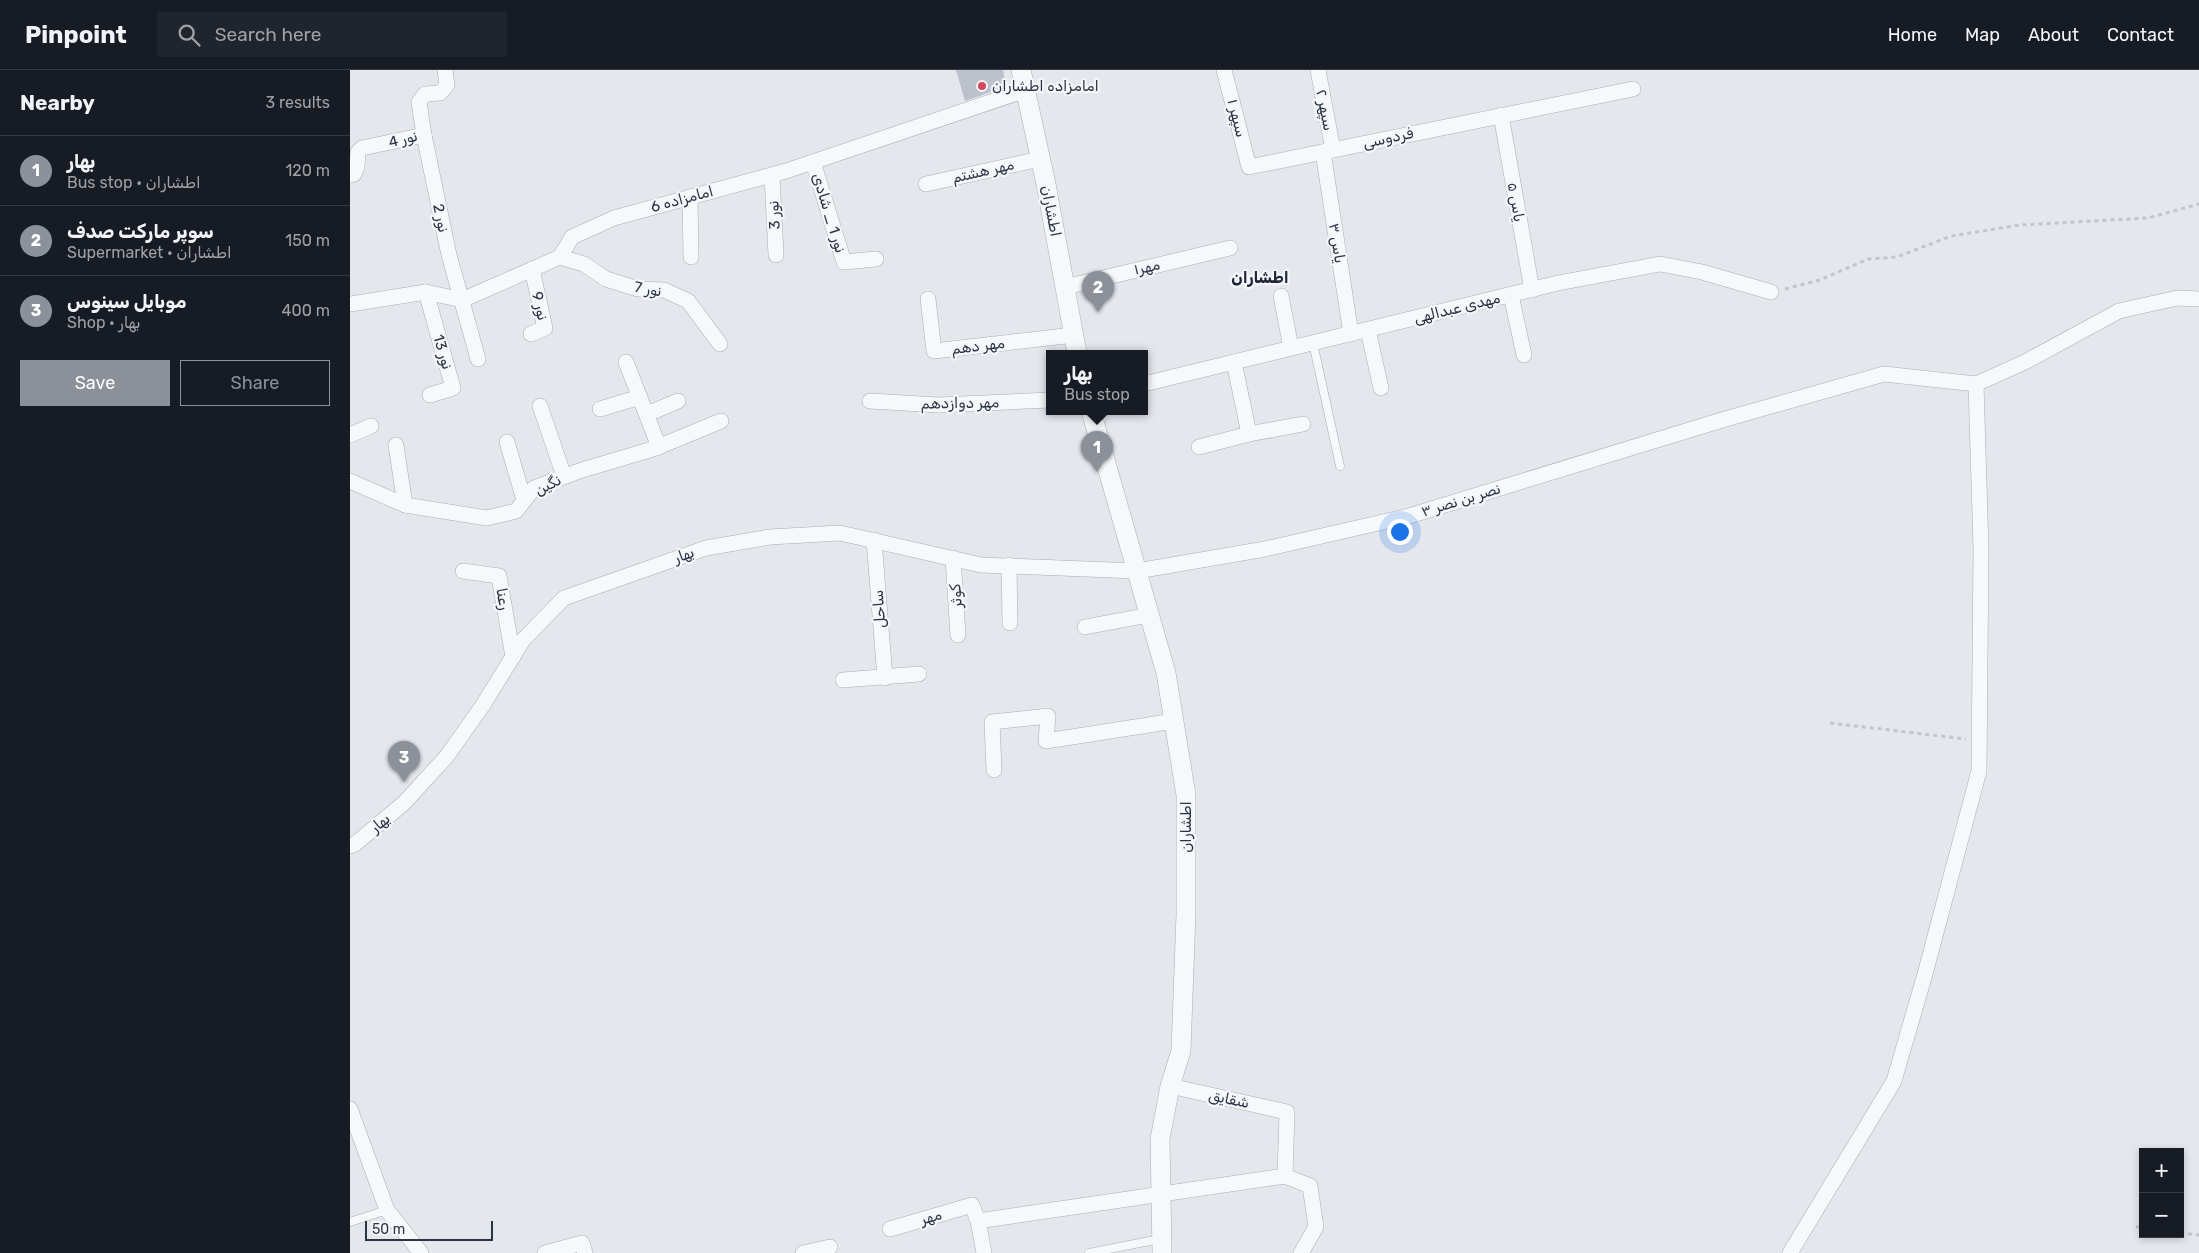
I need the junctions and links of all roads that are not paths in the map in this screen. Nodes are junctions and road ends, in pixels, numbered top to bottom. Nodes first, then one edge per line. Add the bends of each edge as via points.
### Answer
1 (445, 70) edge
2 (1022, 70) edge
3 (1224, 70) edge
4 (1318, 70) edge
5 (1026, 90) junction
6 (1633, 90) dead end
7 (1501, 115) junction
8 (424, 135) junction
9 (1328, 151) junction
10 (1040, 158) junction
11 (813, 162) junction
12 (1248, 167) joint
13 (350, 175) edge
14 (772, 175) junction
15 (926, 184) dead end
16 (690, 196) junction
17 (1230, 248) dead end
18 (776, 256) dead end
19 (560, 257) junction
20 (691, 257) dead end
21 (876, 259) dead end
22 (532, 269) junction
23 (1065, 287) junction
24 (1532, 290) junction
25 (426, 292) junction
26 (1770, 292) road end
27 (1511, 295) junction
28 (1281, 296) dead end
29 (928, 299) dead end
30 (2199, 299) edge
31 (462, 300) junction
32 (350, 304) edge
33 (1368, 330) junction
34 (531, 334) dead end
35 (1351, 334) junction
36 (1074, 335) junction
37 (1313, 343) junction
38 (720, 344) dead end
39 (1291, 348) junction
40 (1076, 350) edge
41 (1524, 355) dead end
42 (478, 359) dead end
43 (626, 362) dead end
44 (1234, 362) junction
45 (1148, 383) edge
46 (1976, 384) junction
47 (1381, 388) dead end
48 (430, 395) dead end
49 (640, 397) junction
50 (1046, 400) edge
51 (678, 401) dead end
52 (870, 401) dead end
53 (540, 406) dead end
54 (600, 409) dead end
55 (647, 414) junction
56 (1092, 415) edge
57 (721, 421) dead end
58 (1303, 424) dead end
59 (371, 426) dead end
60 (1249, 434) junction
61 (350, 435) edge
62 (506, 442) dead end
63 (396, 444) dead end
64 (659, 446) junction
65 (1200, 447) dead end
66 (1340, 466) dead end
67 (564, 476) junction
68 (350, 481) edge
69 (524, 500) junction
70 (404, 505) junction
71 (874, 540) junction
72 (953, 558) junction
73 (1009, 565) junction
74 (463, 571) dead end
75 (1136, 571) junction
76 (1149, 615) junction
77 (1010, 623) dead end
78 (1085, 627) dead end
79 (958, 635) dead end
80 (512, 657) junction
81 (919, 674) dead end
82 (885, 678) junction
83 (843, 680) dead end
84 (1174, 721) junction
85 (994, 770) dead end
86 (350, 846) edge
87 (1170, 1086) junction
88 (350, 1109) edge
89 (1286, 1176) junction
90 (1160, 1195) junction
91 (387, 1210) junction
92 (978, 1221) junction
93 (350, 1222) edge
94 (890, 1229) dead end
95 (1161, 1246) edge
96 (830, 1247) dead end
97 (422, 1253) edge
98 (545, 1253) edge
99 (585, 1253) edge
100 (804, 1253) edge
101 (984, 1253) edge
102 (1090, 1253) edge
103 (1297, 1253) edge
104 (1301, 1253) edge
105 (1790, 1253) edge

1 - 8 street, نور 4 via 448,85 440,93 425,94 419,102
2 - 5 street, اطشاران
3 - 12 street, سپهر ۱
4 - 9 street, سپهر ۲
5 - 10 street, اطشاران
5 - 11 street, امامزاده 6
6 - 7 street, فردوسی
7 - 9 street, فردوسی
7 - 24 street, یاس ۵
8 - 13 street, نور 4 via 362,148 358,152 354,174
8 - 31 street, نور 2 via 449,256
9 - 12 street, فردوسی
9 - 35 street, یاس ۳
10 - 15 street, مهر هشتم
10 - 23 street, اطشاران
11 - 14 street, امامزاده 6
11 - 21 street, نور 1 _ شادی via 844,262
14 - 16 street, امامزاده 6
14 - 18 street, نور 3
16 - 19 street, امامزاده 6 via 614,218 572,237
16 - 20 street
17 - 23 street, مهر۱
19 - 22 street
19 - 38 street, نور 7 via 584,264 606,278 638,289 664,290 688,301
22 - 31 street
22 - 34 street, نور 9 via 545,328
23 - 36 street, اطشاران
24 - 26 street, مهدی عبدالهی via 1660,264 1702,272
24 - 27 street, مهدی عبدالهی
25 - 31 street
25 - 32 street
25 - 48 street, نور 13 via 453,388
27 - 33 street, مهدی عبدالهی
27 - 41 street
28 - 39 street
29 - 36 street, مهر دهم via 934,351
30 - 46 street via 2177,298 2118,311 2025,362
31 - 42 street, نور 2
33 - 35 street, مهدی عبدالهی
33 - 47 street
35 - 37 street, مهدی عبدالهی
36 - 40 street, اطشاران
37 - 39 street, مهدی عبدالهی
37 - 66 lane
39 - 44 street, مهدی عبدالهی
43 - 49 street
44 - 45 street, مهدی عبدالهی
44 - 60 street
46 - 75 street, نصر بن نصر ۳ via 1884,374 1409,516 1264,549
46 - 105 street via 1981,549 1979,771 1926,974 1894,1081
49 - 54 street
49 - 55 street
50 - 52 street, مهر دوازدهم via 939,405
51 - 55 street
53 - 67 street
55 - 64 street
56 - 75 street, اطشاران
57 - 64 street, نگین
58 - 60 street
59 - 61 street
60 - 65 street
62 - 69 street
63 - 70 street
64 - 67 street, نگین
67 - 69 street, نگین via 534,488
68 - 70 street, نگین
69 - 70 street, نگین via 516,511 488,518
71 - 72 street, بهار
71 - 80 street, بهار via 840,533 770,537 706,548 564,598 523,640
71 - 82 street, ساحل
72 - 73 street, بهار via 981,565
72 - 79 street, کوثر
73 - 75 street, بهار
73 - 77 street
74 - 80 street, رعنا via 499,576
75 - 76 street, اطشاران
76 - 78 street
76 - 84 street, اطشاران via 1166,673
80 - 86 street, بهار via 448,756 404,803
81 - 82 street
82 - 83 street
84 - 85 street via 1046,741 1048,716 992,722
84 - 87 street, اطشاران via 1186,795 1186,914 1181,1051
87 - 89 street, شقایق via 1287,1112
87 - 90 street, اطشاران via 1160,1139
88 - 91 street
89 - 90 street
89 - 104 street via 1310,1186 1316,1226
90 - 92 street
90 - 95 street, اطشاران
91 - 93 lane
91 - 97 street
92 - 94 street, مهر via 972,1205
92 - 101 street
95 - 102 lane
96 - 100 street
98 - 99 street via 582,1243
103 - 104 street

